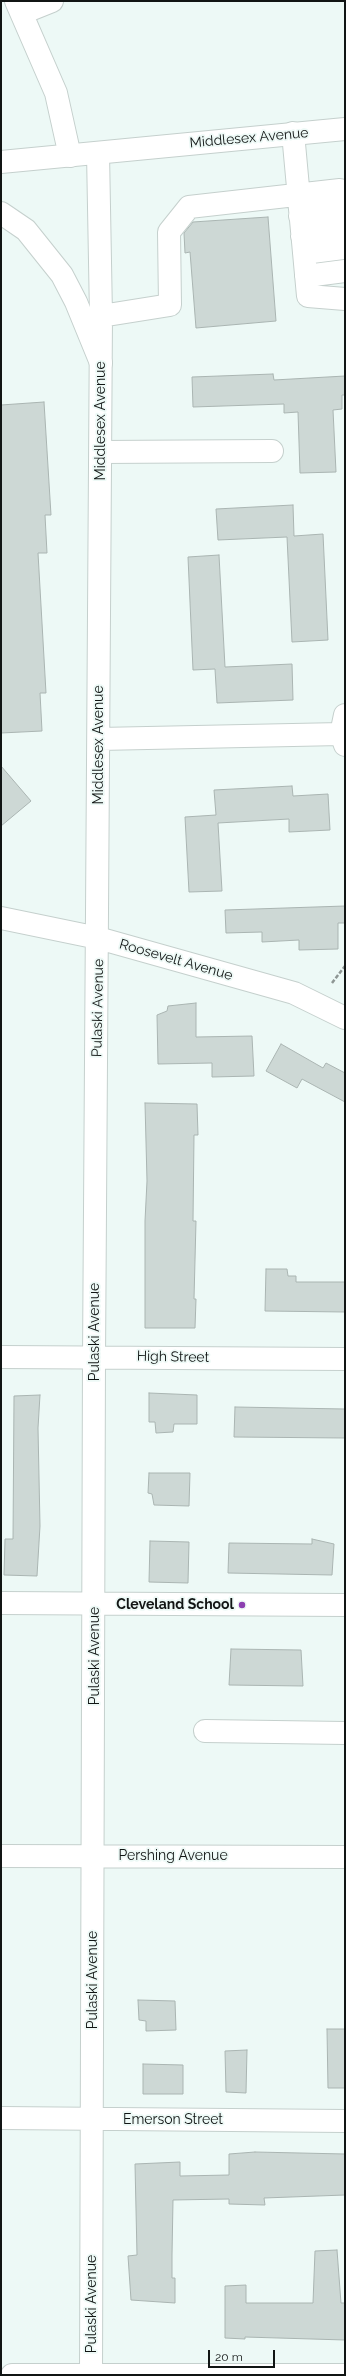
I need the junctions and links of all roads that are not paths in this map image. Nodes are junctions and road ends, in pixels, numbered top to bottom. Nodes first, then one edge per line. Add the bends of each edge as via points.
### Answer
1 (52, 1) edge
2 (19, 7) edge
3 (345, 129) edge
4 (293, 133) junction
5 (98, 153) junction
6 (70, 156) junction
7 (1, 162) edge
8 (298, 194) junction
9 (1, 213) edge
10 (341, 220) junction
11 (302, 235) junction
12 (345, 271) edge
13 (306, 282) junction
14 (345, 283) edge
15 (345, 299) edge
16 (102, 316) junction
17 (101, 363) junction
18 (272, 451) dead end
19 (101, 452) junction
20 (344, 731) edge
21 (99, 739) junction
22 (1, 918) edge
23 (98, 938) junction
24 (345, 1018) edge
25 (1, 1357) edge
26 (94, 1357) junction
27 (345, 1359) edge
28 (95, 1603) junction
29 (1, 1604) edge
30 (345, 1605) edge
31 (205, 1731) dead end
32 (345, 1733) edge
33 (1, 1856) edge
34 (94, 1856) junction
35 (345, 1857) edge
36 (1, 2118) edge
37 (93, 2119) junction
38 (345, 2121) edge
39 (12, 2375) edge
40 (91, 2375) edge
41 (345, 2375) edge

1 - 2 street
2 - 6 street via 56,92
3 - 4 street, Middlesex Avenue
4 - 5 street, Middlesex Avenue
4 - 8 street
5 - 6 street
5 - 16 street, Middlesex Avenue
6 - 7 street
8 - 10 street
8 - 11 street
8 - 16 street via 189,207 169,232 170,305
9 - 17 street via 26,230 62,275 82,315
10 - 11 street
10 - 11 street
11 - 13 street
12 - 13 street
13 - 14 street
13 - 15 street via 308,296
16 - 17 street, Middlesex Avenue
17 - 19 street, Middlesex Avenue
18 - 19 street
19 - 21 street, Middlesex Avenue
20 - 21 street
21 - 23 street, Middlesex Avenue
22 - 23 street, Roosevelt Avenue
23 - 24 street, Roosevelt Avenue via 294,993
23 - 26 street, Pulaski Avenue
25 - 26 street, High Street
26 - 27 street, High Street
26 - 28 street, Pulaski Avenue
28 - 29 street
28 - 30 street
28 - 34 street, Pulaski Avenue
31 - 32 street
33 - 34 street, Pershing Avenue
34 - 35 street, Pershing Avenue
34 - 37 street, Pulaski Avenue
36 - 37 street, Emerson Street
37 - 38 street, Emerson Street
37 - 40 street, Pulaski Avenue
39 - 40 street
40 - 41 street

